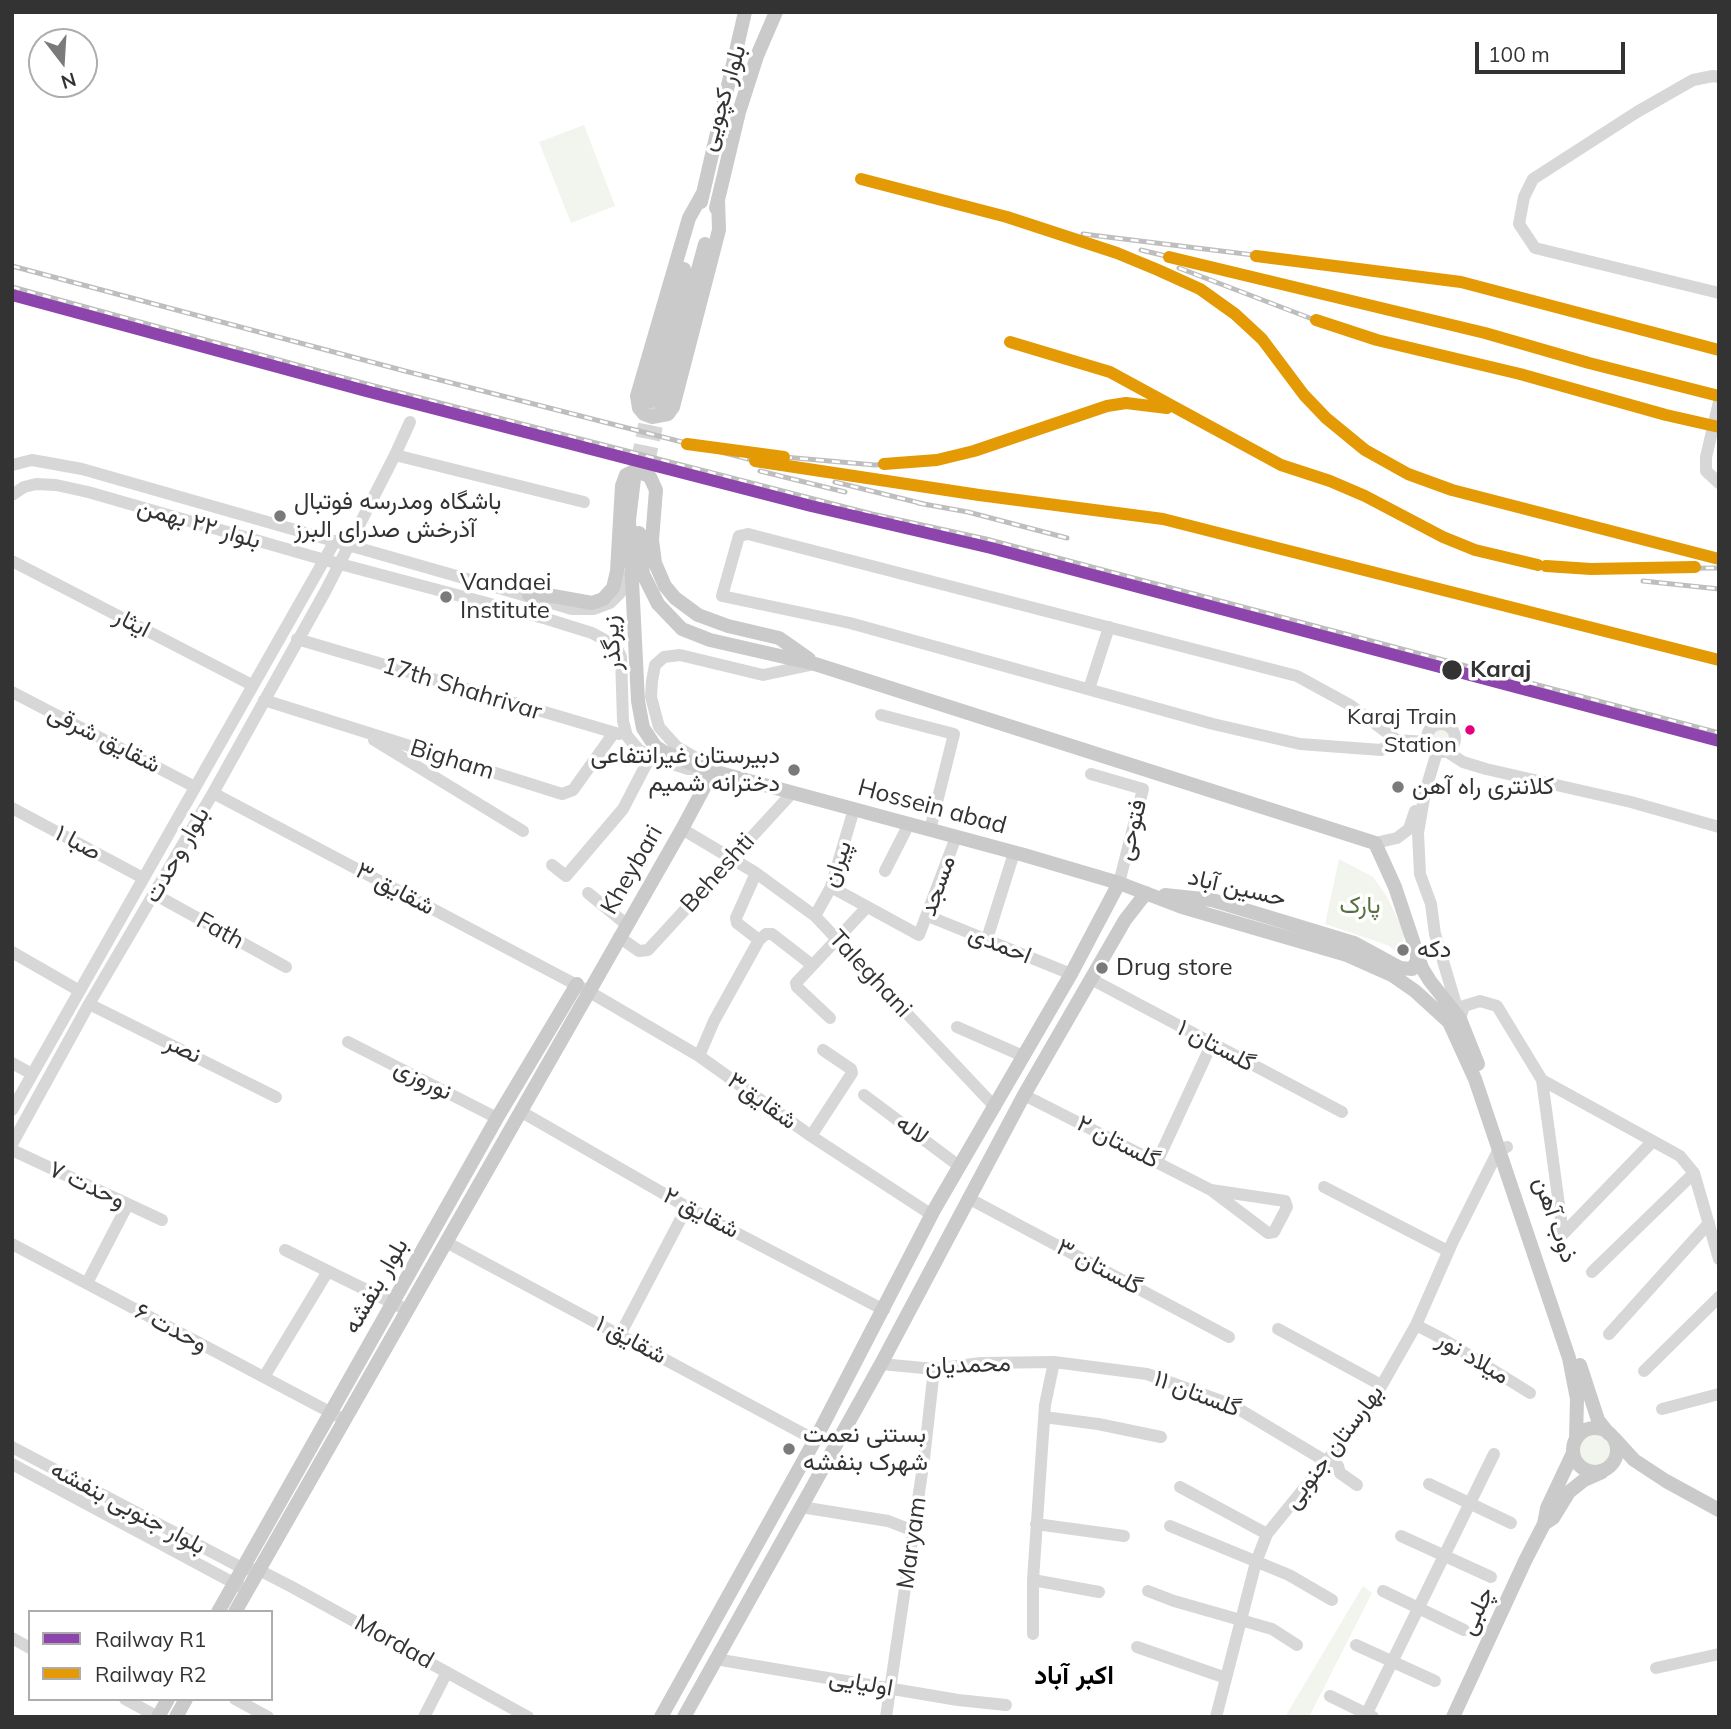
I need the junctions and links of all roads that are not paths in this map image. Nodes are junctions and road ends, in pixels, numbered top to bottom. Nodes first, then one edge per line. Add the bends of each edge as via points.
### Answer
1 (746, 12) edge
2 (776, 12) edge
3 (1719, 77) edge
4 (703, 193) junction
5 (718, 199) junction
6 (1719, 293) edge
7 (1719, 402) edge
8 (410, 422) dead end
9 (395, 455) junction
10 (13, 464) edge
11 (639, 480) tunnel mouth
12 (1719, 483) edge
13 (12, 495) edge
14 (584, 502) dead end
15 (335, 541) junction
16 (350, 545) junction
17 (325, 560) junction
18 (12, 561) edge
19 (340, 564) junction
20 (637, 571) junction
21 (312, 584) junction
22 (496, 586) junction
23 (326, 590) junction
24 (529, 595) junction
25 (491, 604) junction
26 (1109, 627) junction
27 (297, 639) junction
28 (816, 664) junction
29 (252, 685) junction
30 (1088, 689) junction
31 (12, 692) edge
32 (264, 700) junction
33 (881, 715) dead end
34 (357, 730) junction
35 (613, 734) junction
36 (628, 736) junction
37 (1397, 740) junction
38 (1436, 749) junction
39 (650, 757) junction
40 (713, 771) junction
41 (1091, 774) dead end
42 (195, 787) junction
43 (793, 792) junction
44 (213, 793) junction
45 (12, 808) edge
46 (854, 809) junction
47 (909, 824) junction
48 (1719, 827) edge
49 (682, 829) junction
50 (930, 830) junction
51 (523, 831) dead end
52 (956, 837) junction
53 (1375, 843) junction
54 (1014, 853) junction
55 (732, 858) junction
56 (552, 865) dead end
57 (885, 871) dead end
58 (756, 873) junction
59 (143, 878) junction
60 (1119, 883) junction
61 (831, 887) junction
62 (588, 893) dead end
63 (1146, 893) junction
64 (154, 894) junction
65 (867, 906) junction
66 (1104, 909) junction
67 (815, 916) junction
68 (928, 916) junction
69 (1125, 920) junction
70 (622, 931) junction
71 (836, 937) junction
72 (986, 939) junction
73 (759, 940) junction
74 (1417, 949) junction
75 (12, 953) edge
76 (811, 965) junction
77 (286, 967) dead end
78 (91, 968) junction
79 (1071, 974) junction
80 (105, 976) junction
81 (1091, 979) junction
82 (583, 987) junction
83 (78, 990) junction
84 (89, 1004) junction
85 (830, 1018) dead end
86 (1455, 1020) junction
87 (957, 1027) dead end
88 (348, 1042) dead end
89 (1212, 1043) junction
90 (823, 1050) dead end
91 (699, 1056) junction
92 (1023, 1056) junction
93 (542, 1058) junction
94 (12, 1063) edge
95 (32, 1074) junction
96 (1542, 1080) junction
97 (864, 1095) dead end
98 (1024, 1095) junction
99 (276, 1097) dead end
100 (995, 1107) junction
101 (12, 1110) edge
102 (520, 1111) junction
103 (1342, 1112) dead end
104 (497, 1118) junction
105 (811, 1136) junction
106 (1652, 1142) junction
107 (12, 1144) edge
108 (1503, 1148) junction
109 (12, 1150) edge
110 (1157, 1161) junction
111 (959, 1166) junction
112 (1694, 1174) junction
113 (1324, 1187) dead end
114 (1211, 1190) junction
115 (944, 1194) junction
116 (966, 1202) junction
117 (128, 1204) junction
118 (687, 1207) junction
119 (934, 1213) junction
120 (162, 1220) dead end
121 (1709, 1223) junction
122 (954, 1224) junction
123 (446, 1242) junction
124 (12, 1244) edge
125 (285, 1250) dead end
126 (1448, 1251) junction
127 (1719, 1259) edge
128 (328, 1271) junction
129 (1591, 1272) dead end
130 (87, 1283) junction
131 (1719, 1297) edge
132 (393, 1303) junction
133 (407, 1310) junction
134 (884, 1310) junction
135 (1416, 1325) junction
136 (1278, 1329) dead end
137 (621, 1334) junction
138 (1609, 1334) dead end
139 (1229, 1337) dead end
140 (1054, 1362) junction
141 (881, 1364) junction
142 (934, 1369) junction
143 (1644, 1371) dead end
144 (264, 1377) junction
145 (1381, 1385) junction
146 (1530, 1392) dead end
147 (1719, 1394) edge
148 (1662, 1409) dead end
149 (337, 1415) junction
150 (1044, 1417) junction
151 (1611, 1436) junction
152 (1161, 1437) dead end
153 (815, 1440) junction
154 (1574, 1446) junction
155 (12, 1447) edge
156 (1494, 1454) dead end
157 (1328, 1460) junction
158 (12, 1464) edge
159 (1602, 1472) junction
160 (1429, 1484) dead end
161 (1357, 1485) dead end
162 (1180, 1487) dead end
163 (1470, 1504) junction
164 (801, 1507) junction
165 (1719, 1510) edge
166 (768, 1523) junction
167 (1511, 1523) dead end
168 (1037, 1524) junction
169 (1544, 1524) junction
170 (1170, 1526) dead end
171 (914, 1531) junction
172 (786, 1533) junction
173 (1267, 1534) junction
174 (1124, 1536) dead end
175 (1401, 1536) dead end
176 (754, 1550) junction
177 (1444, 1556) junction
178 (771, 1559) junction
179 (1256, 1562) junction
180 (244, 1569) junction
181 (259, 1570) junction
182 (1491, 1577) dead end
183 (1033, 1580) junction
184 (241, 1587) junction
185 (1098, 1591) dead end
186 (1147, 1591) dead end
187 (1384, 1591) dead end
188 (1332, 1600) dead end
189 (1418, 1608) junction
190 (220, 1610) edge
191 (235, 1610) edge
192 (1242, 1619) junction
193 (1464, 1630) dead end
194 (1033, 1634) dead end
195 (12, 1638) edge
196 (1297, 1645) dead end
197 (1356, 1645) dead end
198 (28, 1647) edge
199 (1137, 1647) dead end
200 (1719, 1654) edge
201 (715, 1659) junction
202 (1393, 1661) junction
203 (1656, 1668) dead end
204 (447, 1672) junction
205 (1226, 1678) junction
206 (1435, 1681) dead end
207 (892, 1688) junction
208 (1330, 1696) dead end
209 (129, 1701) edge
210 (167, 1701) edge
211 (185, 1701) edge
212 (239, 1701) edge
213 (1006, 1705) dead end
214 (1368, 1716) edge
215 (158, 1717) edge
216 (176, 1717) edge
217 (268, 1717) edge
218 (424, 1717) edge
219 (528, 1717) edge
220 (662, 1717) edge
221 (684, 1717) edge
222 (887, 1717) edge
223 (1216, 1717) edge
224 (1453, 1717) edge

1 - 4 main road, بلوار کچویی
2 - 5 main road, بلوار کچویی via 757,55
3 - 6 street via 1693,80 1533,179 1519,224 1535,248
4 - 5 main road via 655,403
4 - 5 main road via 689,218 637,396 639,408 652,417 668,414 673,407 719,230
7 - 12 street via 1706,471
8 - 9 street, بلوار وحدت
9 - 14 street
9 - 16 street, بلوار وحدت
10 - 15 street, بلوار ۲۲ بهمن via 53,462
11 - 20 main road, زیرگذر via 629,520
13 - 17 street, بلوار ۲۲ بهمن via 36,484 56,485
15 - 16 street, بلوار ۲۲ بهمن
15 - 17 street, بلوار وحدت
16 - 19 street, بلوار وحدت
16 - 22 street, بلوار ۲۲ بهمن
17 - 19 street, بلوار ۲۲ بهمن
17 - 21 street, بلوار وحدت
18 - 29 street, ایثار
19 - 23 street, بلوار وحدت
19 - 25 street, بلوار ۲۲ بهمن
20 - 24 street, بلوار ۲۲ بهمن via 610,603 594,610 572,609
20 - 28 main road via 658,604 682,629 710,640
20 - 40 main road, زیرگذر via 638,701 643,728 664,752
21 - 23 street via 322,582
21 - 29 street, بلوار وحدت
22 - 24 street, بلوار ۲۲ بهمن
22 - 25 street
23 - 27 street, بلوار وحدت
24 - 28 main road via 592,603 603,598 617,571 622,486 626,475 641,472 650,477 656,490 655,563 675,598 728,626 779,638
25 - 36 street, بلوار ۲۲ بهمن via 592,633 616,646 621,657 623,721
26 - 30 street
26 - 30 street via 748,534 739,536 722,596 850,623
26 - 37 street via 1297,676 1350,705
27 - 32 street, بلوار وحدت
27 - 35 street, 17th Shahrivar
28 - 40 street via 763,675 680,654 664,657 655,665 651,697 659,727 677,747
28 - 53 main road
29 - 42 street, بلوار وحدت
30 - 37 street via 1300,744 1381,750
31 - 42 street, شقایق شرقی
32 - 34 street, Bigham
32 - 44 street, بلوار وحدت
33 - 50 street via 954,734
34 - 35 street, Bigham via 562,794 573,790
34 - 51 street
35 - 36 street, 17th Shahrivar
36 - 39 street
37 - 38 street
38 - 48 street via 1486,769
38 - 53 street via 1409,829 1397,838
38 - 86 street via 1418,833 1420,874
39 - 40 street
39 - 56 street via 623,809 566,876
40 - 43 main road, Hossein abad
40 - 49 main road, Kheybari
41 - 60 street, فتوحی via 1143,789
42 - 59 street, بلوار وحدت
43 - 46 main road, Hossein abad
43 - 55 street, Beheshti
44 - 64 street, بلوار وحدت
44 - 82 street, شقایق ۳
45 - 59 street, صبا ۱
46 - 47 main road, Hossein abad
46 - 61 street, پیران
47 - 50 main road, Hossein abad
47 - 57 street
49 - 55 street, Taleghani
49 - 70 main road, Kheybari
50 - 52 main road, Hossein abad
52 - 54 main road, Hossein abad
52 - 68 street, مسجد
53 - 74 main road
54 - 60 main road, Hossein abad
54 - 72 street
55 - 58 street, Taleghani
55 - 70 street, Beheshti via 648,950 643,952
58 - 67 street, Taleghani
58 - 73 street via 736,920
59 - 78 street, بلوار وحدت
60 - 63 main road, Hossein abad
60 - 66 main road
61 - 65 street
61 - 67 street, پیران
62 - 70 street
63 - 69 main road
63 - 74 main road, حسین آباد via 1226,904 1354,943 1401,968 1412,969
63 - 86 main road, حسین آباد via 1347,954 1392,975
64 - 77 street, Fath
64 - 80 street, بلوار وحدت
65 - 68 street, مسجد via 919,935
65 - 71 street
66 - 69 main road via 1114,907
66 - 79 main road
67 - 71 street, Taleghani
68 - 72 street, احمدی
69 - 81 main road
70 - 82 main road, Kheybari
71 - 76 street
71 - 100 street, Taleghani
72 - 79 street, احمدی
73 - 76 street via 772,934
73 - 91 street
74 - 86 main road via 1422,968
75 - 83 street
76 - 85 street via 796,985
78 - 80 street
78 - 83 street, بلوار وحدت
79 - 92 main road
80 - 84 street, بلوار وحدت
81 - 89 street, گلستان ۱
81 - 98 main road
82 - 91 street, شقایق۳
82 - 93 main road, بلوار بنفشه
83 - 95 street, بلوار وحدت
84 - 99 street, نصر
84 - 107 street, بلوار وحدت
86 - 96 street via 1464,1006 1480,1002 1497,1006
86 - 108 main road, ذوب آهن via 1483,1076
87 - 92 street
88 - 104 street, نوروزی
89 - 103 street, گلستان ۱
89 - 110 street
90 - 105 street via 852,1073
91 - 105 street, شقایق۳
92 - 100 main road
93 - 102 main road, بلوار بنفشه
93 - 104 main road, بلوار بنفشه
94 - 95 street
95 - 101 street, بلوار وحدت
96 - 106 street
96 - 106 street via 1563,1234
97 - 111 street, لاله
98 - 110 street, گلستان ۲
98 - 116 main road
100 - 111 main road
102 - 118 street, شقایق ۲
102 - 123 main road, بلوار بنفشه
104 - 132 main road, بلوار بنفشه
105 - 119 street, شقایق۳
106 - 112 street via 1680,1156
108 - 126 street, بهارستان جنوبی
108 - 151 main road, ذوب آهن via 1593,1407
108 - 154 main road, ذوب آهن via 1569,1358 1577,1399
109 - 117 street, وحدت ۷
110 - 114 street, گلستان ۲
111 - 115 main road
112 - 121 street
112 - 129 street
113 - 126 street
114 - 114 street, گلستان ۲ via 1268,1233 1274,1232 1287,1207 1285,1201
115 - 116 main road via 952,1207
115 - 119 main road
116 - 122 main road
116 - 139 street, گلستان ۳
117 - 120 street, وحدت ۷
117 - 130 street
118 - 134 street, شقایق ۲
118 - 137 street
119 - 122 main road via 943,1211
119 - 134 main road
121 - 127 street
121 - 138 street
122 - 141 main road
123 - 133 main road, بلوار بنفشه
123 - 137 street, شقایق ۱
124 - 130 street, وحدت ۶
125 - 128 street
126 - 135 street, بهارستان جنوبی
128 - 132 street
128 - 144 street
130 - 144 street, وحدت ۶
131 - 143 street
132 - 133 street
132 - 149 main road, بلوار بنفشه
133 - 149 main road, بلوار بنفشه
134 - 153 main road
135 - 145 street, بهارستان جنوبی
135 - 146 street, میلاد نور
136 - 145 street
137 - 153 street, شقایق ۱
140 - 142 street, محمدیان
140 - 150 street
140 - 157 street, گلستان ۱۱ via 1159,1378 1232,1405
141 - 142 street, محمدیان
141 - 164 main road
142 - 171 street, Maryam
144 - 149 street, وحدت ۶
145 - 157 street, بهارستان جنوبی
147 - 148 street
149 - 180 main road, بلوار بنفشه
149 - 181 main road, بلوار بنفشه
150 - 152 street
150 - 168 street
151 - 154 main road via 1591,1429
151 - 159 main road via 1616,1458
151 - 165 main road, ذوب آهن via 1634,1460
153 - 166 main road
154 - 159 main road via 1574,1459 1583,1469
154 - 169 main road
155 - 180 street, بلوار جنوبی بنفشه
156 - 163 street
157 - 161 street, گلستان ۱۱
157 - 173 street, بهارستان جنوبی
158 - 184 street, بلوار جنوبی بنفشه
159 - 169 main road via 1569,1492
160 - 163 street
162 - 173 street
163 - 167 street
163 - 177 street
164 - 171 street via 888,1521
164 - 172 main road
166 - 172 main road via 774,1534
166 - 176 main road
168 - 174 street
168 - 183 street
169 - 224 main road, چلبی
170 - 179 street
171 - 207 street, Maryam
172 - 178 main road
173 - 179 street, بهارستان جنوبی
175 - 177 street
176 - 178 main road via 766,1548
176 - 220 main road
177 - 182 street
177 - 189 street
178 - 201 main road
179 - 188 street
179 - 192 street, بهارستان جنوبی
180 - 181 street
180 - 184 main road, بلوار بنفشه
181 - 184 main road, بلوار بنفشه
181 - 204 street, Mordad
183 - 185 street
183 - 194 street
184 - 190 main road, بلوار بنفشه
184 - 191 main road, بلوار بنفشه
186 - 192 street
187 - 189 street
189 - 193 street
189 - 202 street
192 - 196 street via 1272,1629
192 - 205 street, بهارستان جنوبی
195 - 198 street
197 - 202 street
199 - 205 street
200 - 203 street
201 - 207 street, اولیایی
201 - 221 main road
202 - 206 street
202 - 214 street
204 - 218 street
204 - 219 street, Mordad
205 - 223 street, بهارستان جنوبی
207 - 213 street, اولیایی
207 - 222 street, Maryam
208 - 214 street
209 - 215 street
210 - 215 main road
211 - 216 main road
212 - 217 street

